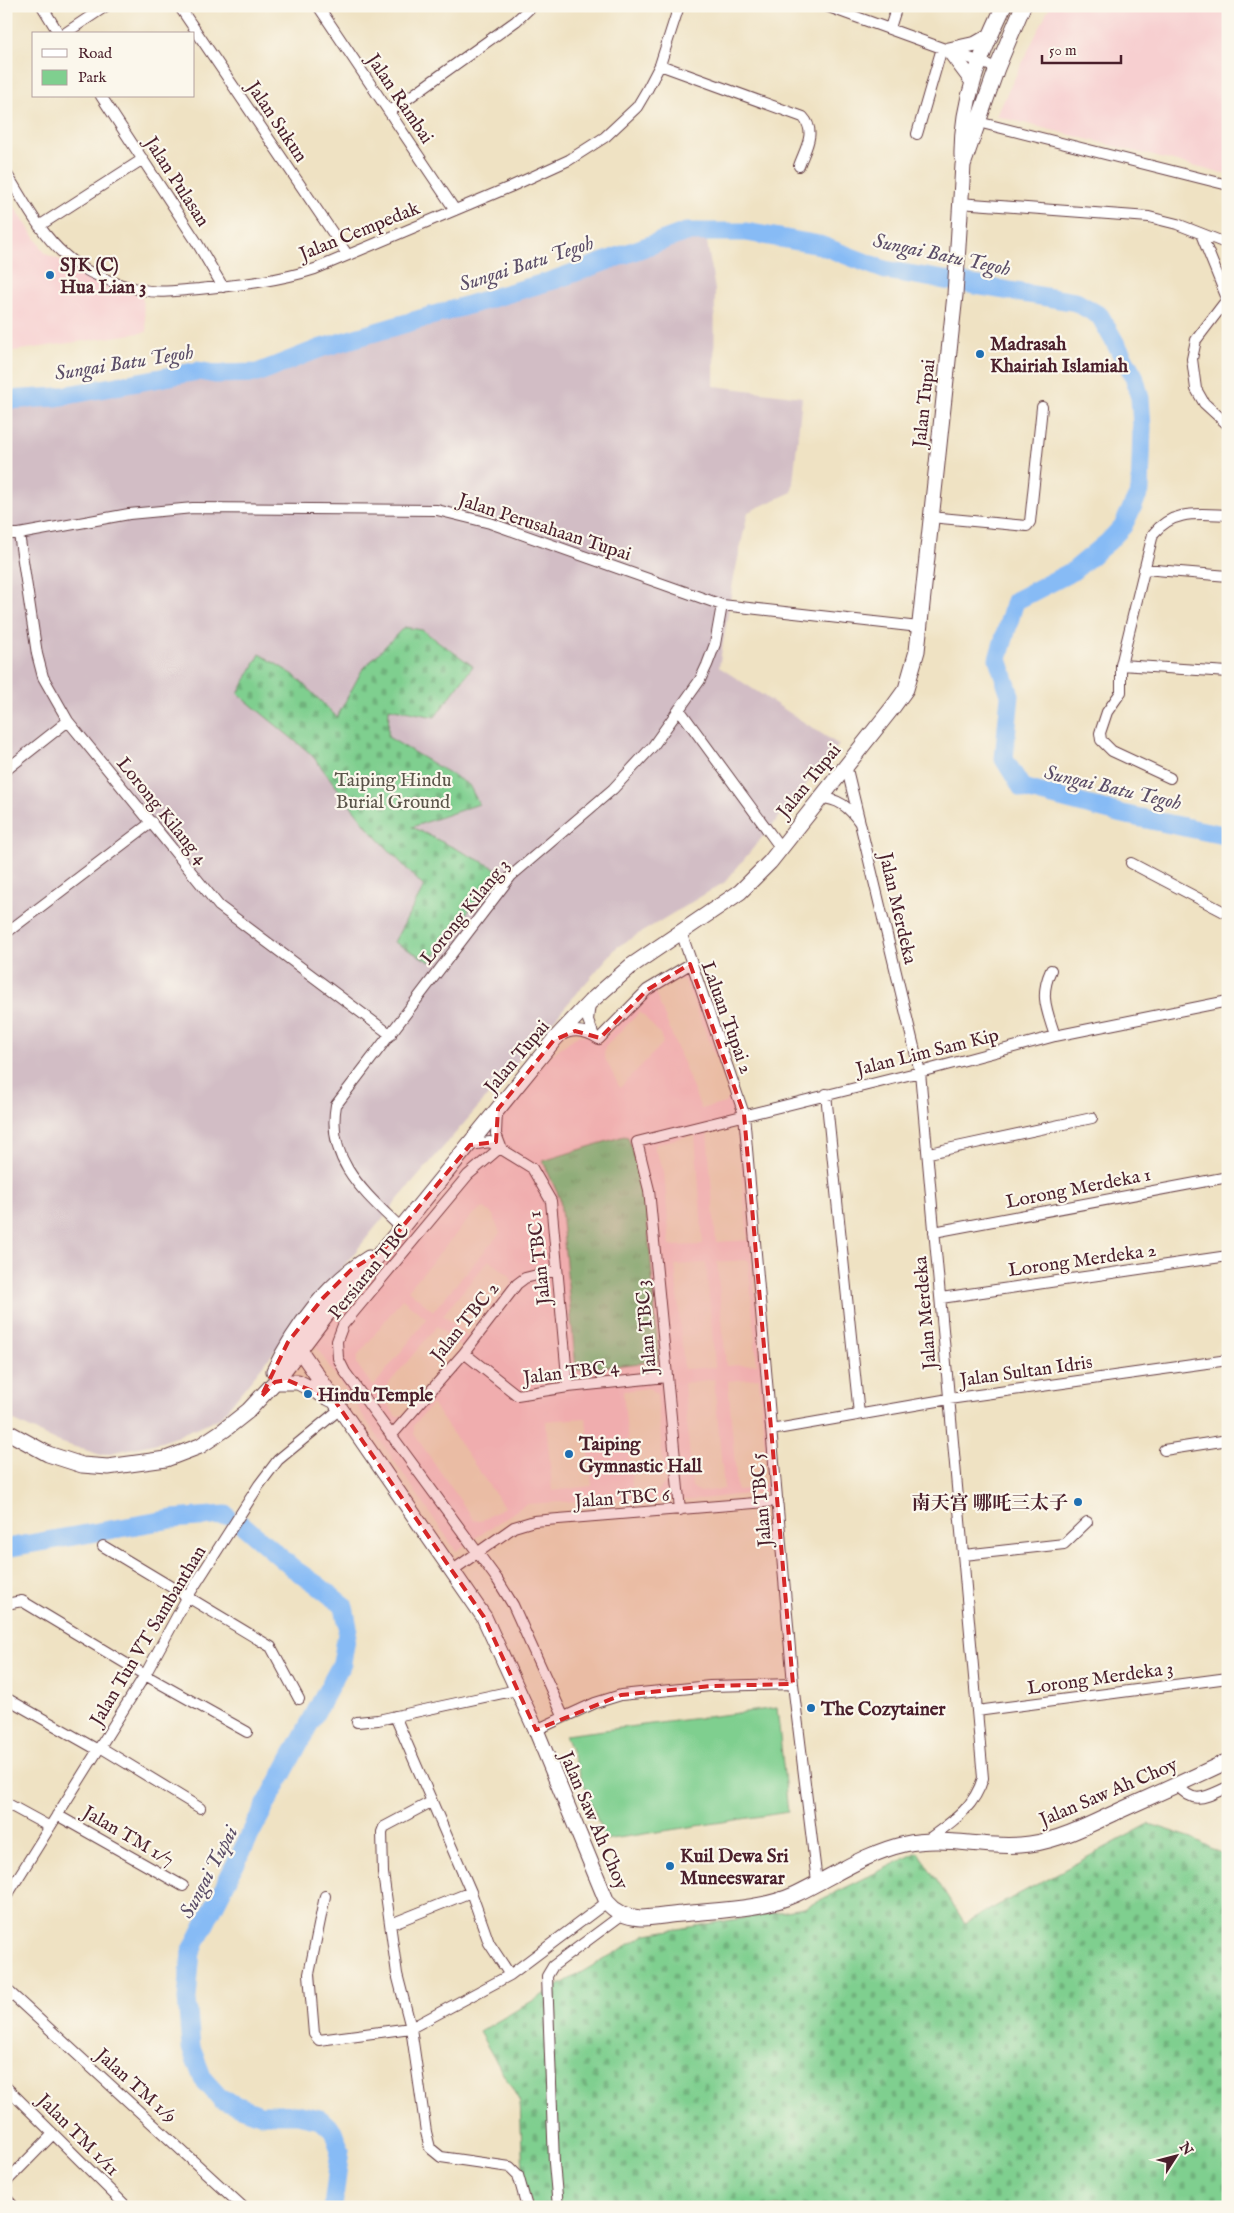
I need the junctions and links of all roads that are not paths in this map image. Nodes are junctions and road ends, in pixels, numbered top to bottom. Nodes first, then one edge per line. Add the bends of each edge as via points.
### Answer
1 (42, 6) edge
2 (106, 6) edge
3 (179, 6) edge
4 (318, 6) edge
5 (532, 6) edge
6 (678, 6) edge
7 (826, 6) edge
8 (897, 6) edge
9 (1004, 6) edge
10 (1023, 6) edge
11 (890, 28) junction
12 (58, 32) edge
13 (67, 32) edge
14 (990, 36) junction
15 (946, 49) junction
16 (978, 62) junction
17 (660, 65) junction
18 (997, 68) junction
19 (972, 82) junction
20 (102, 98) edge
21 (389, 112) junction
22 (978, 122) junction
23 (917, 134) dead end
24 (143, 158) junction
25 (962, 165) junction
26 (799, 166) dead end
27 (6, 174) edge
28 (1228, 185) edge
29 (959, 203) junction
30 (455, 210) junction
31 (40, 226) junction
32 (1201, 234) junction
33 (1228, 244) edge
34 (347, 254) junction
35 (223, 287) junction
36 (1042, 407) dead end
37 (1228, 425) edge
38 (1228, 515) edge
39 (930, 517) junction
40 (6, 534) edge
41 (19, 534) junction
42 (1144, 570) junction
43 (1228, 576) edge
44 (722, 605) junction
45 (919, 627) junction
46 (1121, 665) junction
47 (1228, 672) edge
48 (680, 709) junction
49 (68, 721) junction
50 (846, 765) junction
51 (6, 770) edge
52 (1170, 778) dead end
53 (819, 798) junction
54 (152, 822) junction
55 (863, 828) junction
56 (780, 847) junction
57 (1131, 863) dead end
58 (1228, 914) edge
59 (680, 932) junction
60 (6, 933) edge
61 (690, 964) junction
62 (1051, 970) dead end
63 (1228, 1001) edge
64 (590, 1002) junction
65 (391, 1035) junction
66 (594, 1036) junction
67 (1055, 1036) junction
68 (554, 1040) junction
69 (920, 1072) junction
70 (826, 1094) junction
71 (498, 1108) junction
72 (744, 1114) junction
73 (1092, 1118) dead end
74 (637, 1142) joint
75 (470, 1145) junction
76 (501, 1147) junction
77 (929, 1153) junction
78 (1228, 1177) edge
79 (401, 1228) junction
80 (934, 1232) junction
81 (384, 1248) junction
82 (1228, 1256) edge
83 (557, 1270) junction
84 (940, 1298) junction
85 (299, 1349) junction
86 (464, 1353) junction
87 (1228, 1360) edge
88 (666, 1377) junction
89 (275, 1382) junction
90 (568, 1387) junction
91 (261, 1397) junction
92 (948, 1399) junction
93 (337, 1405) junction
94 (859, 1414) junction
95 (772, 1430) junction
96 (6, 1431) edge
97 (391, 1436) junction
98 (1228, 1440) edge
99 (1164, 1450) dead end
100 (778, 1501) junction
101 (680, 1510) junction
102 (1087, 1522) dead end
103 (103, 1546) dead end
104 (478, 1552) junction
105 (964, 1555) junction
106 (453, 1570) junction
107 (188, 1596) junction
108 (6, 1604) edge
109 (145, 1675) junction
110 (1228, 1678) edge
111 (792, 1684) junction
112 (517, 1690) junction
113 (6, 1698) edge
114 (299, 1699) dead end
115 (977, 1711) junction
116 (394, 1716) junction
117 (563, 1716) junction
118 (358, 1722) dead end
119 (536, 1730) junction
120 (247, 1732) dead end
121 (99, 1749) junction
122 (1228, 1761) edge
123 (1177, 1785) junction
124 (1228, 1788) edge
125 (431, 1802) junction
126 (6, 1803) edge
127 (200, 1808) dead end
128 (57, 1814) junction
129 (50, 1827) junction
130 (926, 1841) junction
131 (817, 1882) junction
132 (183, 1886) dead end
133 (471, 1892) junction
134 (325, 1896) dead end
135 (6, 1897) edge
136 (607, 1902) junction
137 (623, 1914) junction
138 (391, 1924) junction
139 (510, 1975) junction
140 (6, 1989) edge
141 (410, 2028) junction
142 (6, 2086) edge
143 (53, 2134) junction
144 (6, 2182) edge
145 (6, 2198) edge
146 (14, 2207) edge
147 (127, 2207) edge
148 (243, 2207) edge
149 (526, 2207) edge
150 (558, 2207) edge

1 - 12 street
2 - 13 street
3 - 34 street, Jalan Sukun
4 - 21 street, Jalan Rambai
5 - 21 street via 516,21
6 - 17 street, Jalan Cempedak
7 - 11 street
8 - 11 street
9 - 14 main road
10 - 18 main road, Jalan Tupai
11 - 15 street
14 - 15 main road via 976,44
14 - 16 main road
15 - 16 street
15 - 19 main road
15 - 23 street
16 - 18 street
16 - 19 main road
17 - 26 street via 803,117 811,132
17 - 30 street, Jalan Cempedak via 638,107 597,143 569,160
18 - 22 main road, Jalan Tupai
19 - 25 main road via 962,135
20 - 24 street, Jalan Pulasan
21 - 30 street, Jalan Rambai
22 - 25 main road, Jalan Tupai
22 - 28 street
24 - 31 street
24 - 35 street, Jalan Pulasan
25 - 29 main road, Jalan Tupai
27 - 31 street, Jalan Cempedak
29 - 32 street via 1149,217
29 - 39 main road, Jalan Tupai via 954,303
30 - 34 street, Jalan Cempedak
31 - 35 street, Jalan Cempedak via 64,255 88,271 122,285 168,292
32 - 33 street
32 - 37 street via 1226,296 1196,340 1192,359 1196,389 1204,403
34 - 35 street, Jalan Cempedak via 286,278
36 - 39 street via 1027,526
38 - 42 street via 1190,513 1168,519 1153,534
39 - 45 main road, Jalan Tupai
40 - 41 street, Jalan Perusahaan Tupai
41 - 44 street, Jalan Perusahaan Tupai via 129,514 193,508 437,510 490,523
41 - 49 street, Lorong Kilang 4 via 43,677
42 - 43 street
42 - 46 street
44 - 45 street, Jalan Perusahaan Tupai
44 - 48 street, Lorong Kilang 3 via 708,664
45 - 50 main road, Jalan Tupai via 913,670 906,689
46 - 47 street
46 - 52 street via 1121,692 1102,722 1101,740 1112,751
48 - 56 street
48 - 65 street, Lorong Kilang 3 via 653,746 614,789 511,876
49 - 51 street
49 - 54 street, Lorong Kilang 4
50 - 53 main road, Jalan Tupai
50 - 55 street, Jalan Merdeka
53 - 55 street via 832,798 844,805
53 - 56 main road, Jalan Tupai
54 - 60 street
54 - 65 street, Lorong Kilang 4 via 219,906
55 - 69 street, Jalan Merdeka
56 - 59 main road, Jalan Tupai via 740,892
57 - 58 street
59 - 61 street, Laluan Tupai 2
59 - 64 main road, Jalan Tupai via 631,966
61 - 66 street via 647,990 599,1039
61 - 72 street, Laluan Tupai 2
62 - 67 street via 1043,987
63 - 67 street, Jalan Lim Sam Kip
64 - 66 street via 588,1020
64 - 68 main road, Jalan Tupai
65 - 79 street, Lorong Kilang 3 via 336,1105 333,1121 340,1156 351,1174
66 - 68 street via 575,1031
67 - 69 street, Jalan Lim Sam Kip
68 - 71 main road, Jalan Tupai
69 - 70 street, Jalan Lim Sam Kip
69 - 77 street, Jalan Merdeka
70 - 72 street, Jalan Lim Sam Kip
70 - 94 street
71 - 75 main road, Jalan Tupai
71 - 76 street via 496,1134
72 - 74 street, Jalan Lim Sam Kip
72 - 95 street, Jalan TBC 5
73 - 77 street
74 - 88 street, Jalan TBC 3 via 649,1190
75 - 76 street via 490,1142
75 - 79 main road, Jalan Tupai
76 - 83 street, Jalan TBC 1 via 532,1168 551,1201
76 - 97 street, Persiaran TBC via 468,1175 343,1325 337,1341 338,1358
77 - 80 street, Jalan Merdeka
78 - 80 street, Lorong Merdeka 1
79 - 81 main road, Jalan Tupai
80 - 84 street, Jalan Merdeka
81 - 85 main road, Jalan Tupai
81 - 91 main road via 351,1270 323,1298 288,1342
82 - 84 street, Lorong Merdeka 2
83 - 86 street, Jalan TBC 2 via 525,1278 517,1284
83 - 90 street, Jalan TBC 1
84 - 92 street, Jalan Merdeka
85 - 89 main road, Jalan Tupai
85 - 93 main road, Jalan Saw Ah Choy
86 - 90 street, Jalan TBC 4 via 516,1395
86 - 97 street, Jalan TBC 2
87 - 92 street, Jalan Sultan Idris
88 - 90 street, Jalan TBC 4
88 - 101 street, Jalan TBC 3
89 - 91 main road, Jalan Tupai
89 - 93 main road via 298,1382
91 - 96 main road, Jalan Tupai via 224,1430 200,1446 166,1459 136,1465 82,1465 48,1454
92 - 94 street, Jalan Sultan Idris
92 - 105 street, Jalan Merdeka
93 - 106 main road, Jalan Saw Ah Choy
93 - 107 street, Jalan Tun VT Sambanthan via 278,1460 258,1485
94 - 95 street, Jalan Sultan Idris
95 - 100 street, Jalan TBC 5
97 - 104 street, Persiaran TBC
98 - 99 street
100 - 101 street, Jalan TBC 6
100 - 111 street, Jalan TBC 5
101 - 104 street, Jalan TBC 6 via 534,1521 514,1527
102 - 105 street via 1064,1544
103 - 107 street
104 - 106 street, Jalan TBC 6
104 - 117 street, Persiaran TBC via 513,1605
105 - 115 street, Jalan Merdeka
106 - 112 main road, Jalan Saw Ah Choy via 484,1617
107 - 109 street, Jalan Tun VT Sambanthan
107 - 114 street via 271,1647
108 - 109 street via 22,1601
109 - 120 street
109 - 121 street, Jalan Tun VT Sambanthan
110 - 115 street, Lorong Merdeka 3
111 - 117 street via 710,1686 621,1695
111 - 131 street, Jalan TBC 5
112 - 116 street
112 - 119 main road, Jalan Saw Ah Choy
113 - 121 street
115 - 130 street, Jalan Merdeka via 983,1778 978,1795 965,1811
116 - 118 street
116 - 125 street
117 - 119 street
119 - 136 main road, Jalan Saw Ah Choy
121 - 127 street
121 - 128 street, Jalan Tun VT Sambanthan
122 - 123 main road, Jalan Saw Ah Choy
123 - 124 street via 1192,1798 1202,1798
123 - 130 main road, Jalan Saw Ah Choy via 1064,1835 1030,1844 998,1846
125 - 133 street
125 - 138 street via 383,1829 383,1873
126 - 129 street
128 - 129 street, Jalan Tun VT Sambanthan
128 - 132 street, Jalan TM 1/7
129 - 135 street, Jalan Tun VT Sambanthan
130 - 131 main road, Jalan Saw Ah Choy via 886,1849
131 - 137 main road, Jalan Saw Ah Choy via 778,1901 733,1909 639,1918
133 - 138 street
133 - 139 street via 490,1943
134 - 141 street via 309,1974 315,2037 319,2040
136 - 137 main road, Jalan Saw Ah Choy via 613,1910
136 - 139 street
137 - 150 street via 553,1966 547,1976
138 - 141 street via 397,1974
139 - 141 street
140 - 148 street, Jalan TM 1/9
141 - 149 street via 430,2148 448,2159 510,2167 518,2175
142 - 143 street, Jalan TM 1/11
143 - 144 street
143 - 147 street, Jalan TM 1/11
145 - 146 street

